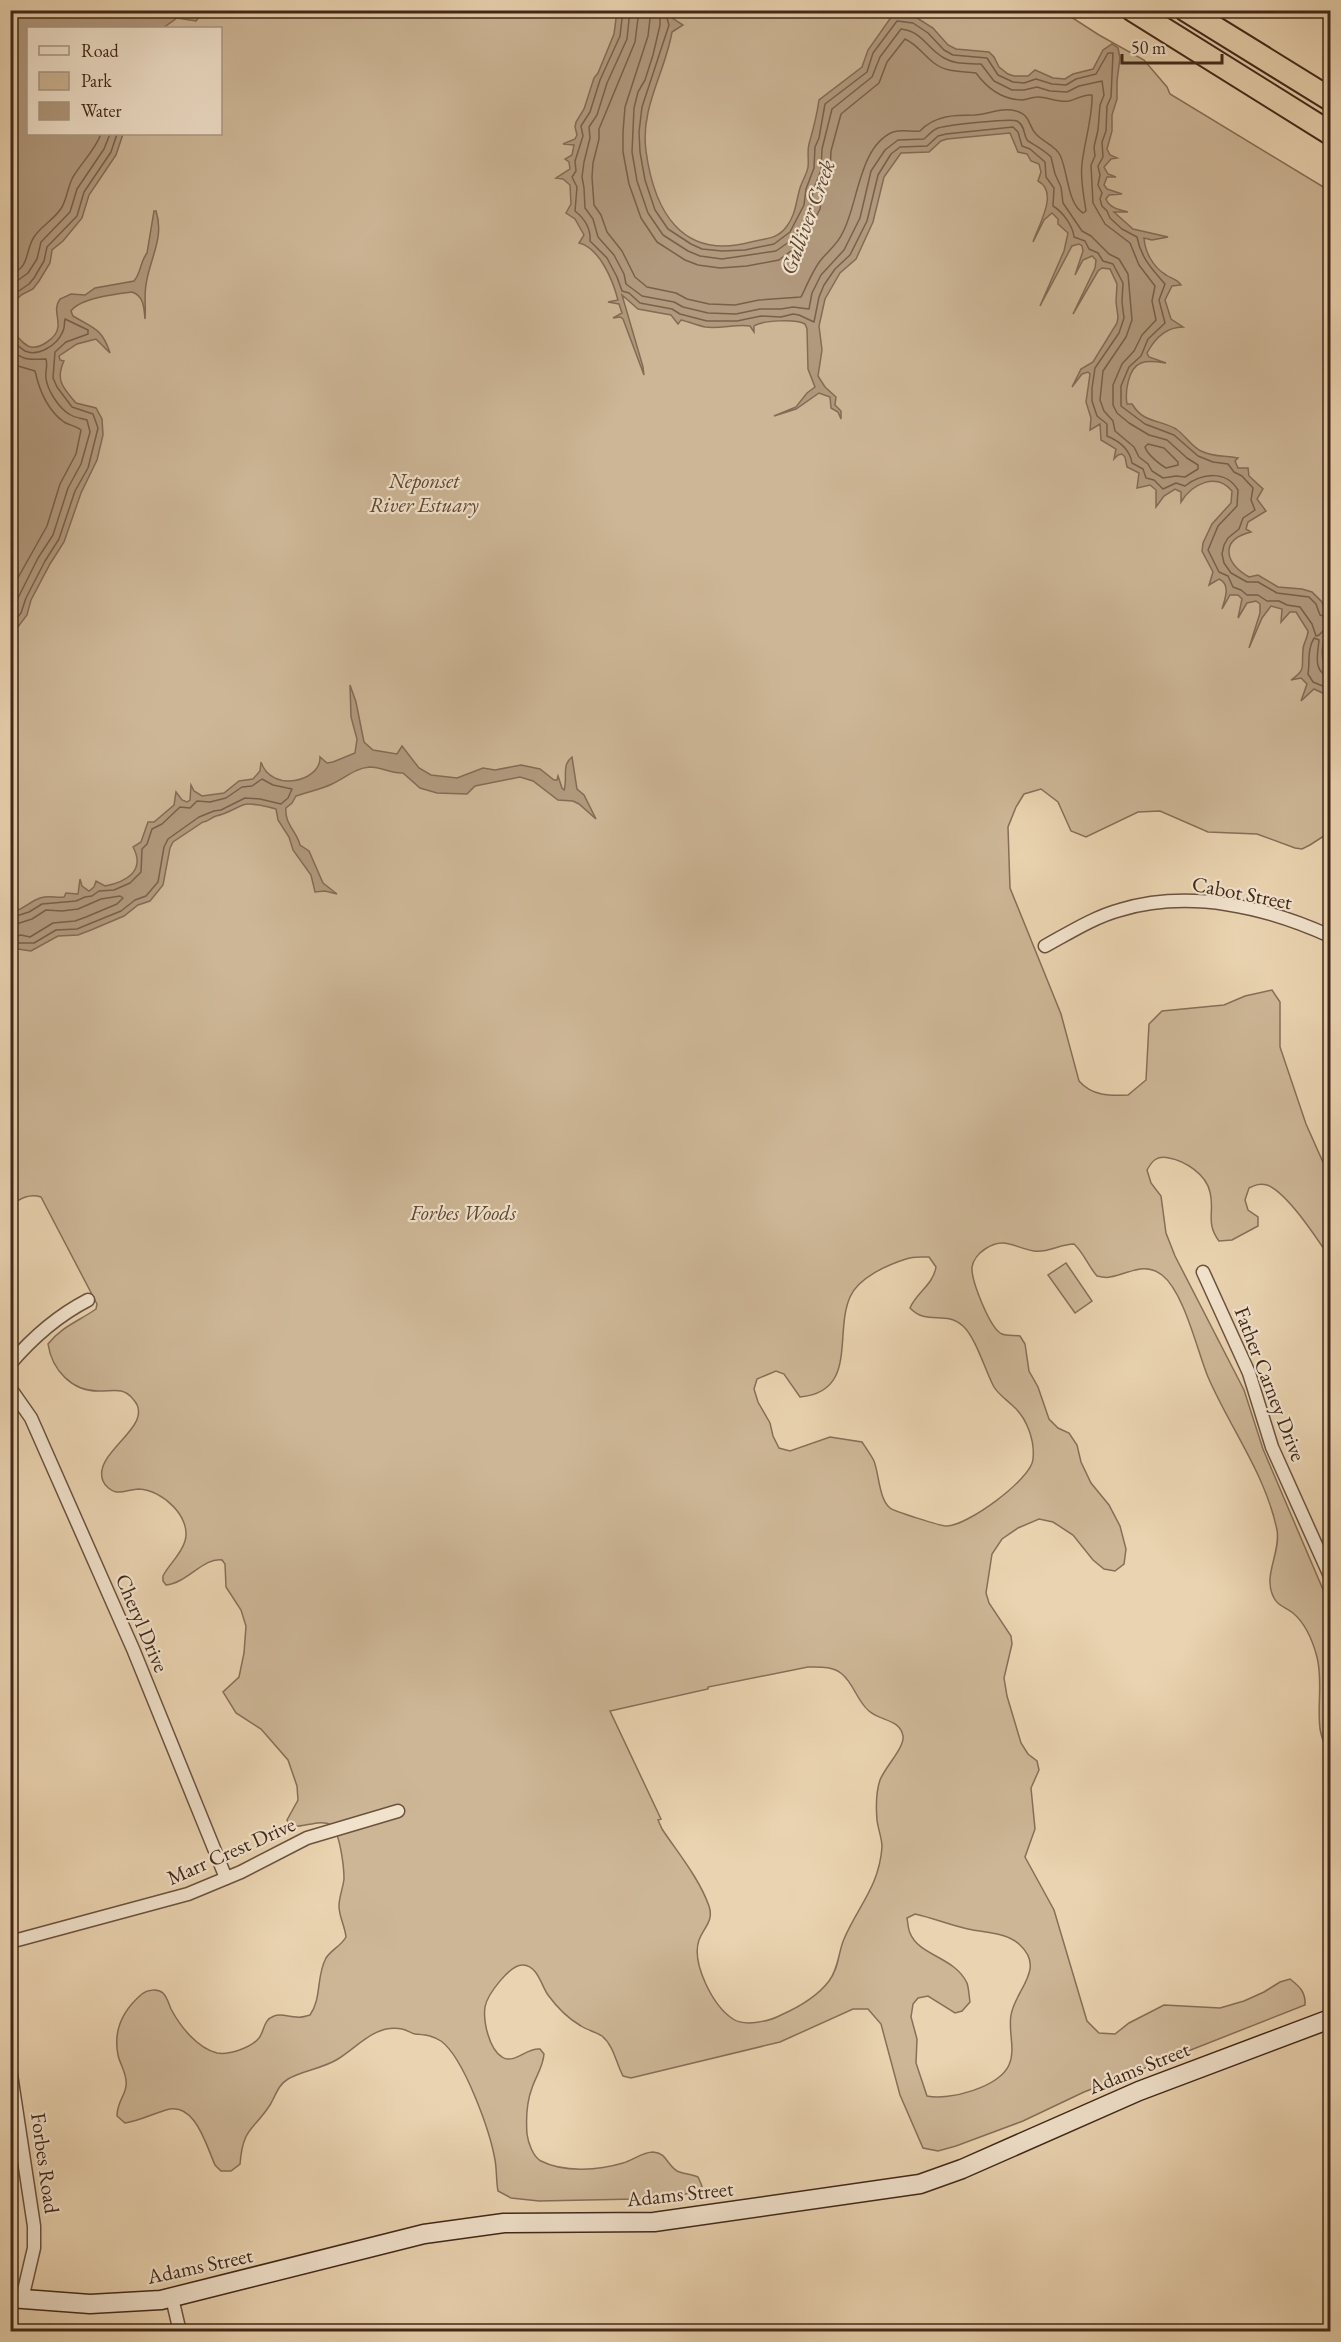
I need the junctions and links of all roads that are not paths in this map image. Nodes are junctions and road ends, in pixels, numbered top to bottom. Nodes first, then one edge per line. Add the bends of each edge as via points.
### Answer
1 (1133, 10) edge
2 (1158, 10) edge
3 (1186, 10) edge
4 (1207, 10) edge
5 (1330, 86) edge
6 (1330, 99) edge
7 (1330, 117) edge
8 (1330, 132) edge
9 (1330, 936) edge
10 (1045, 946) dead end
11 (1203, 1272) dead end
12 (88, 1300) dead end
13 (10, 1364) edge
14 (10, 1388) edge
15 (1330, 1576) edge
16 (398, 1811) dead end
17 (226, 1878) junction
18 (10, 1942) edge
19 (1330, 2019) edge
20 (10, 2068) edge
21 (172, 2298) junction
22 (16, 2299) edge
23 (180, 2331) edge

1 - 8 highway
2 - 7 highway
3 - 6 highway
4 - 5 highway
9 - 10 street, Cabot Street via 1266,913 1175,900 1109,914
11 - 15 street, Father Carney Drive via 1249,1373 1272,1447
12 - 13 street via 45,1327
14 - 17 street, Cheryl Drive via 31,1418 133,1649
16 - 17 street, Marr Crest Drive via 307,1838
17 - 18 street, Marr Crest Drive via 175,1898
19 - 21 main road, Adams Street via 1147,2088 920,2184 654,2222 467,2226
20 - 22 street, Forbes Road via 34,2226 32,2258
21 - 22 main road, Adams Street via 110,2304
21 - 23 street

